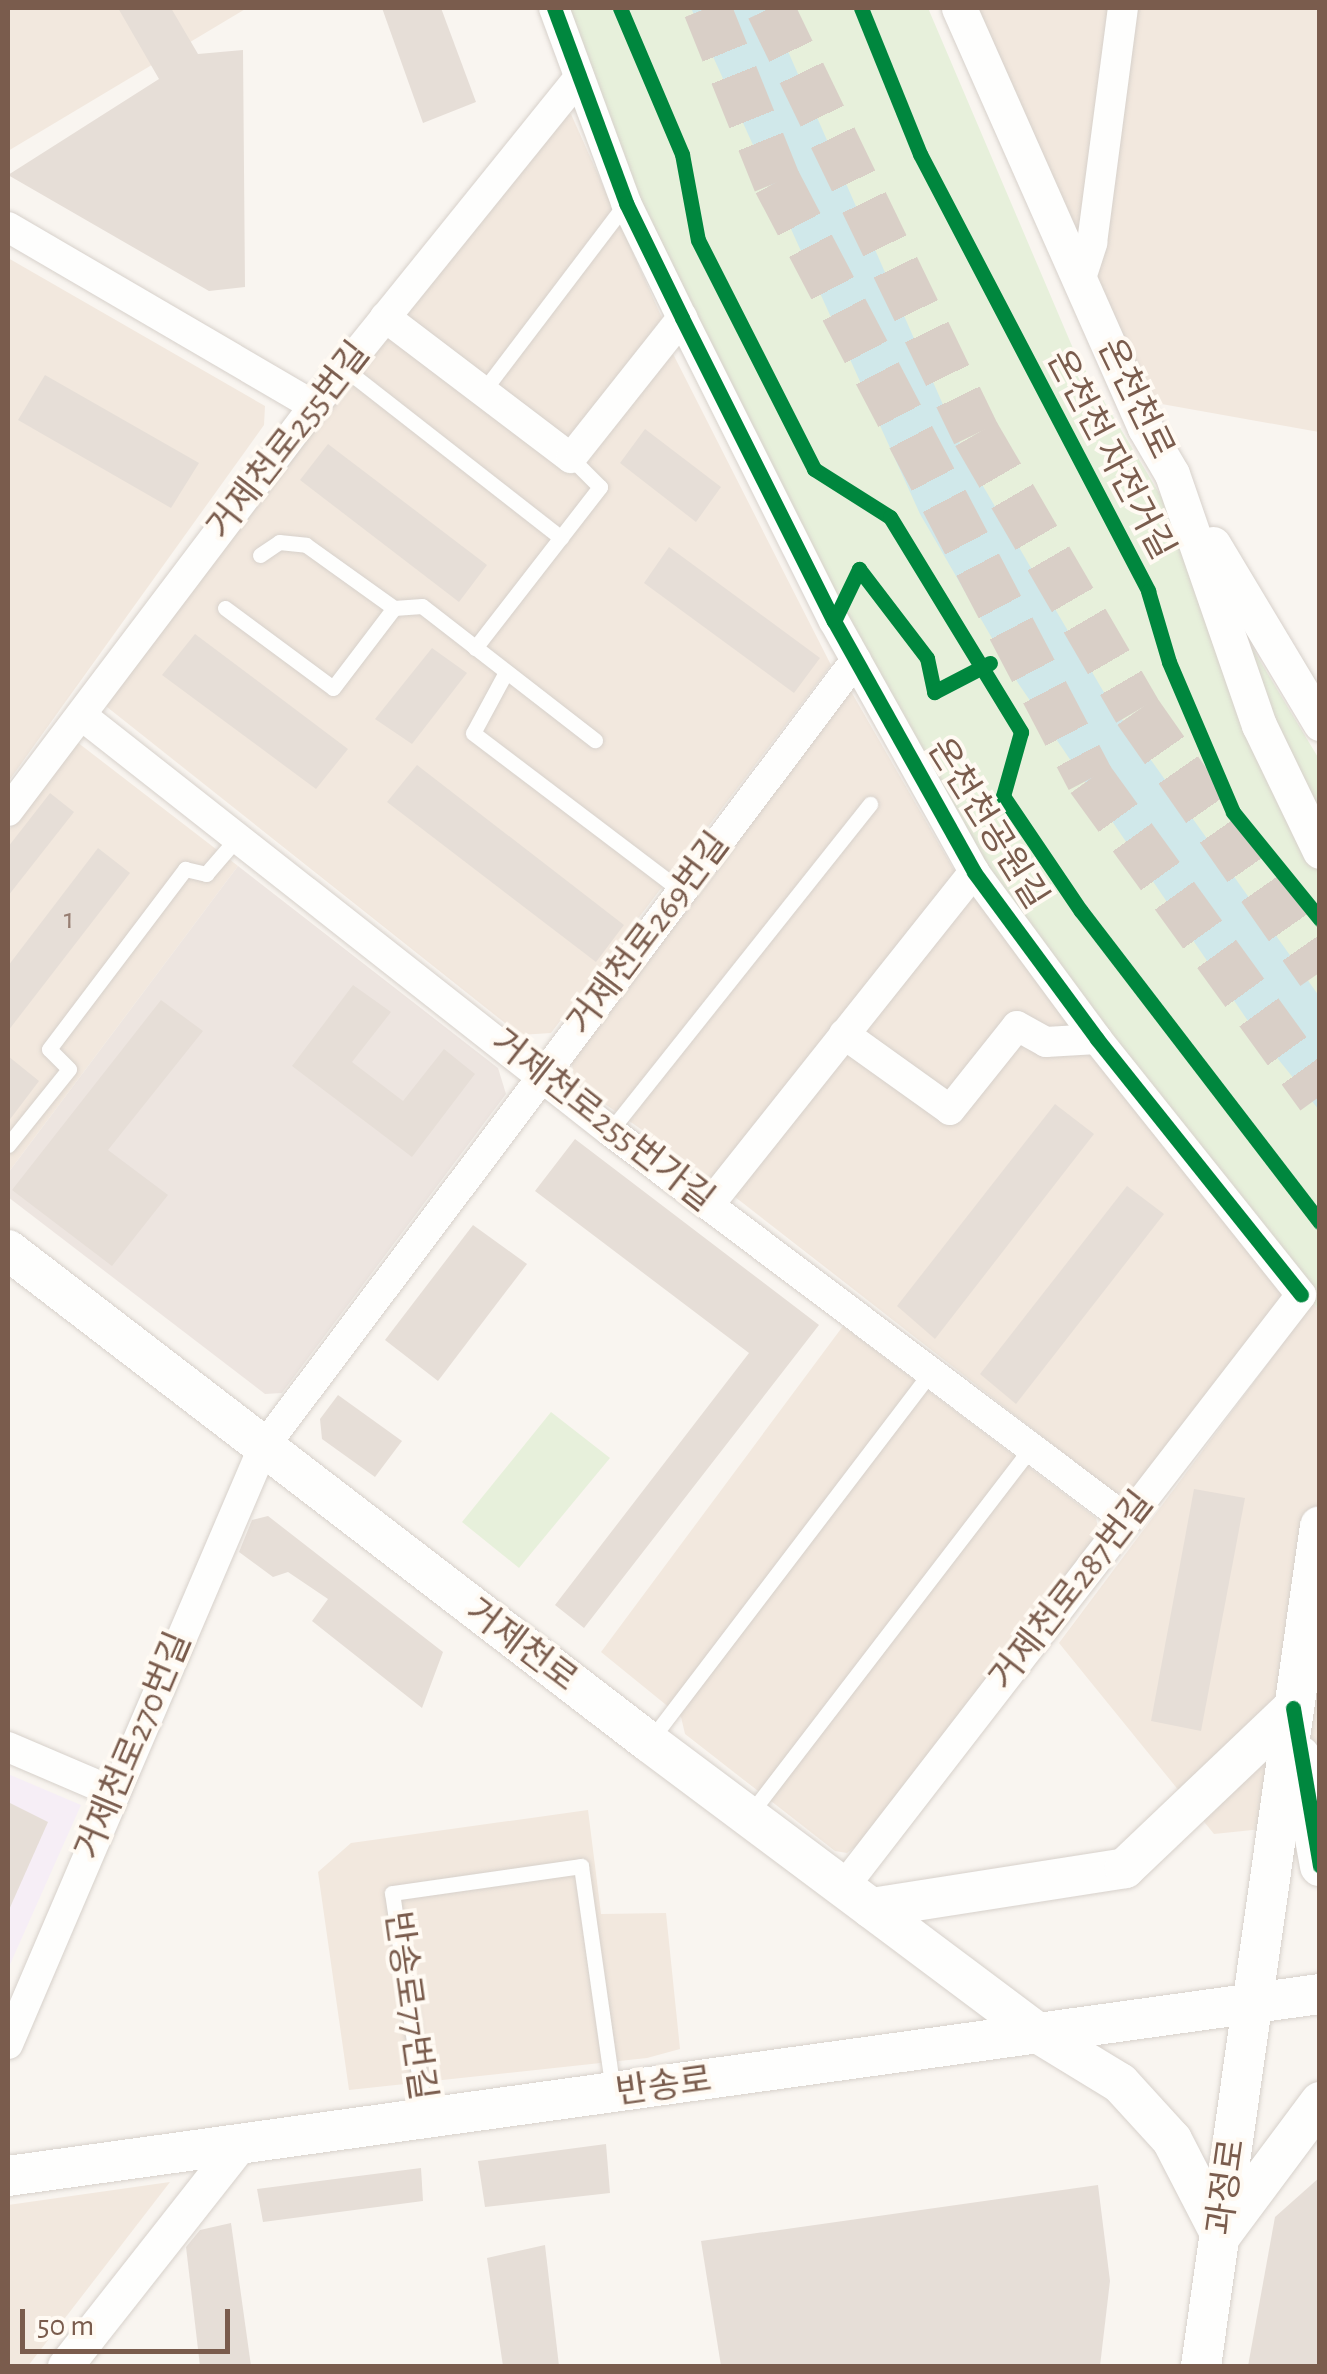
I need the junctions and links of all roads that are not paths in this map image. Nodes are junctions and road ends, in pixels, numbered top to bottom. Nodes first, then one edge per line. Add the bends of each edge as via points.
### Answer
1 (554, 8) edge
2 (960, 8) edge
3 (1123, 8) edge
4 (579, 77) junction
5 (626, 203) junction
6 (8, 227) edge
7 (1080, 281) junction
8 (385, 316) junction
9 (682, 318) junction
10 (345, 369) junction
11 (484, 390) junction
12 (314, 406) junction
13 (572, 458) junction
14 (1172, 474) junction
15 (561, 538) junction
16 (260, 555) dead end
17 (224, 608) dead end
18 (394, 608) junction
19 (476, 648) junction
20 (856, 660) junction
21 (506, 672) junction
22 (81, 715) junction
23 (1320, 722) edge
24 (594, 740) dead end
25 (870, 804) dead end
26 (8, 812) edge
27 (238, 836) junction
28 (1320, 851) edge
29 (974, 872) junction
30 (680, 891) junction
31 (844, 1034) junction
32 (1097, 1039) junction
33 (543, 1074) junction
34 (610, 1131) junction
35 (8, 1145) edge
36 (709, 1206) junction
37 (8, 1250) edge
38 (1301, 1295) joint
39 (931, 1372) junction
40 (263, 1448) junction
41 (1031, 1448) junction
42 (1127, 1520) junction
43 (1320, 1526) edge
44 (1293, 1708) junction
45 (649, 1742) junction
46 (8, 1746) edge
47 (113, 1792) junction
48 (749, 1816) junction
49 (1320, 1866) edge
50 (857, 1898) junction
51 (1320, 1994) edge
52 (1251, 2006) junction
53 (1041, 2035) junction
54 (8, 2044) edge
55 (614, 2094) junction
56 (1320, 2102) edge
57 (426, 2119) junction
58 (240, 2144) junction
59 (8, 2176) edge
60 (1221, 2234) junction
61 (65, 2366) edge
62 (1201, 2366) edge

1 - 4 street, 온천천공원길
2 - 7 street, 온천천로
3 - 7 street via 1092,243
4 - 5 street, 온천천공원길
4 - 8 street, 거제천로255번길
5 - 9 street, 온천천공원길
5 - 11 lane
6 - 12 street
7 - 14 street, 온천천로
8 - 10 street, 거제천로255번길
8 - 11 street
9 - 13 street
9 - 20 street, 온천천공원길
10 - 12 street, 거제천로255번길
10 - 15 lane
11 - 13 street
12 - 22 street, 거제천로255번길
13 - 15 lane via 600,487
14 - 23 street
14 - 28 street, 온천천로 via 1259,725
15 - 19 lane
16 - 18 lane via 278,542 306,545
17 - 18 lane via 333,688
18 - 19 lane via 422,606
19 - 21 lane
20 - 29 street, 온천천공원길
20 - 30 street, 거제천로269번길
21 - 24 lane
21 - 30 lane via 473,734
22 - 26 street, 거제천로255번길
22 - 27 street, 거제천로255번가길
25 - 34 lane
27 - 33 street, 거제천로255번가길
27 - 35 lane via 206,874 185,869 49,1049 70,1068
29 - 31 street
29 - 32 street, 온천천공원길
30 - 33 street, 거제천로269번길
31 - 32 street via 950,1110 1017,1026 1046,1042
31 - 36 street
32 - 38 street, 온천천공원길
33 - 34 street, 거제천로255번가길
33 - 40 street, 거제천로269번길
34 - 36 street, 거제천로255번가길
36 - 39 street, 거제천로255번가길
37 - 40 main road, 거제천로
38 - 42 street, 거제천로287번길
39 - 41 street, 거제천로255번가길
39 - 45 lane
40 - 45 main road, 거제천로
40 - 47 street, 거제천로270번길
41 - 42 street, 거제천로255번가길
41 - 48 lane
42 - 50 street, 거제천로287번길
43 - 44 main road, 과정로
44 - 49 main road
44 - 50 main road via 1125,1868
44 - 52 main road, 과정로
45 - 48 main road, 거제천로
46 - 47 street
47 - 54 street, 거제천로270번길
48 - 50 main road, 거제천로
50 - 53 main road, 거제천로
51 - 52 main road, 반송로
52 - 53 main road, 반송로
52 - 60 main road, 과정로
53 - 55 main road, 반송로
53 - 60 main road, 거제천로 via 1120,2083 1172,2140
55 - 57 main road, 반송로
55 - 57 lane, 반송로77번길 via 581,1866 392,1893
56 - 60 main road via 1270,2160
57 - 58 main road, 반송로
58 - 59 main road, 반송로
58 - 61 street
60 - 62 main road, 과정로

